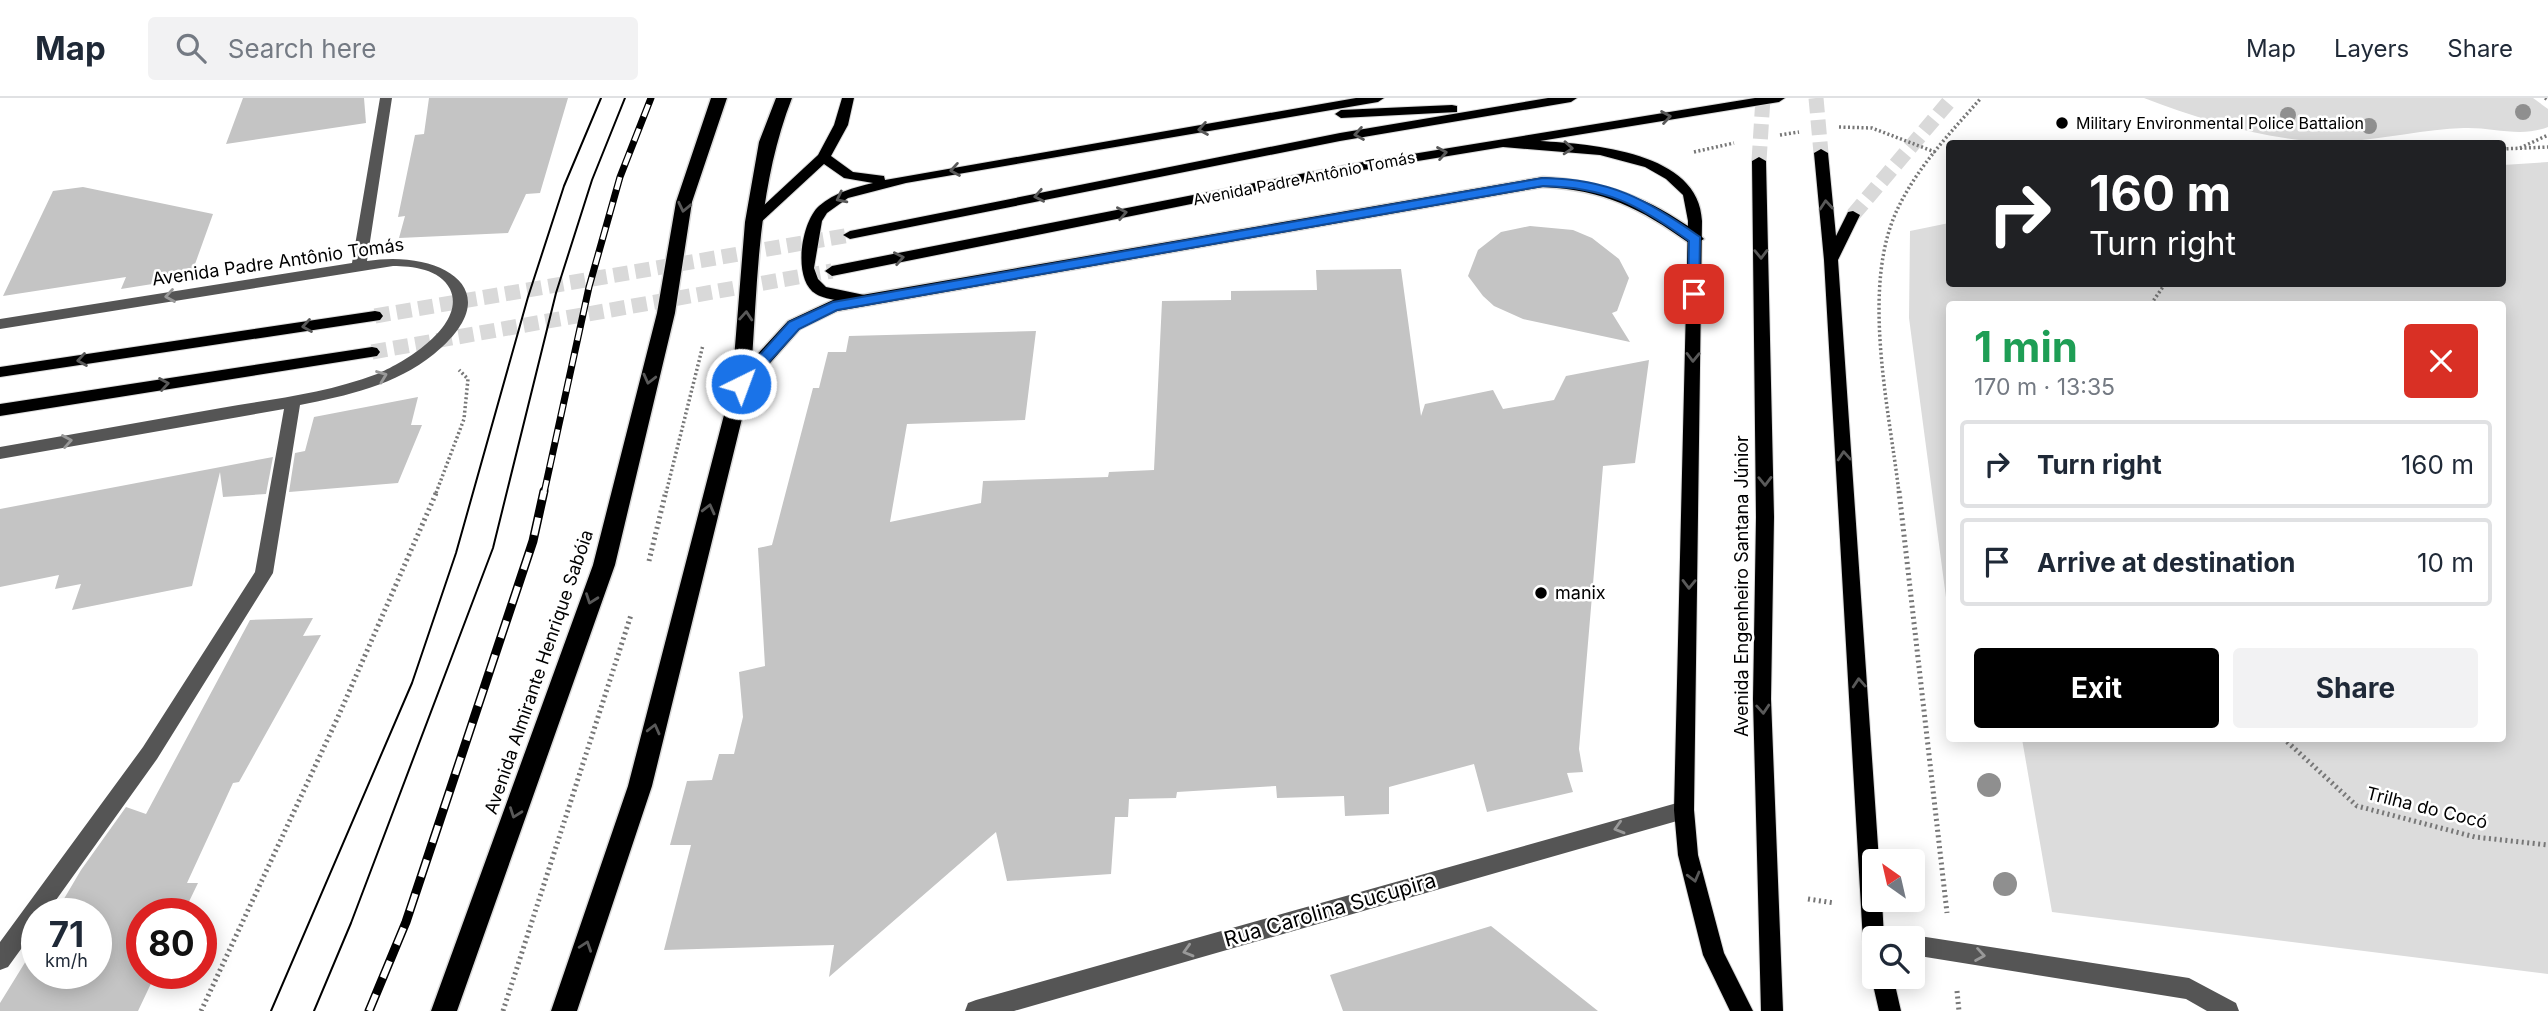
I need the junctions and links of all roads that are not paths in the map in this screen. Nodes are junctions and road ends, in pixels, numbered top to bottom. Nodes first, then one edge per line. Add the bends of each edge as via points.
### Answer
1 (386, 98) edge
2 (719, 98) edge
3 (784, 98) edge
4 (848, 98) edge
5 (1378, 98) edge
6 (1571, 98) edge
7 (1779, 98) edge
8 (1531, 105) junction
9 (1271, 117) junction
10 (1500, 143) junction
11 (1821, 153) tunnel mouth
12 (824, 157) junction
13 (1759, 161) tunnel mouth
14 (906, 178) junction
15 (1853, 215) tunnel mouth
16 (753, 222) junction
17 (850, 235) tunnel mouth
18 (1695, 239) junction
19 (1831, 260) junction
20 (359, 266) junction
21 (832, 271) tunnel mouth
22 (869, 300) junction
23 (374, 316) tunnel mouth
24 (0, 324) edge
25 (372, 352) tunnel mouth
26 (0, 372) edge
27 (741, 384) junction
28 (293, 401) junction
29 (0, 410) edge
30 (0, 453) edge
31 (1684, 810) junction
32 (1873, 926) edge
33 (1925, 946) edge
34 (0, 960) edge
35 (1885, 989) edge
36 (444, 1011) edge
37 (564, 1011) edge
38 (976, 1011) edge
39 (1742, 1011) edge
40 (1772, 1011) edge
41 (1890, 1011) edge
42 (2228, 1011) edge

1 - 20 street
2 -> 36 highway, Avenida Almirante Henrique Sabóia via 684,202 666,313 604,565
3 - 16 highway via 767,142
4 - 12 main road via 841,125
5 - 9 main road
6 - 8 main road, Avenida Padre Antônio Tomás
10 -> 7 main road, Avenida Padre Antônio Tomás
8 - 9 main road
8 -> 17 main road, Avenida Padre Antônio Tomás via 1340,137
9 -> 14 main road
10 -> 18 main road via 1587,149 1637,159 1688,192
21 -> 10 main road, Avenida Padre Antônio Tomás
19 -> 11 main road
12 - 14 main road via 839,173 853,178
12 - 16 main road
13 -> 40 main road, Avenida Engenheiro Santana Júnior via 1765,517 1762,699
14 -> 22 main road via 843,195 821,210 815,221 807,268 811,281 821,291
15 - 19 main road
27 -> 16 highway
18 - 22 highway via 1648,206 1615,191 1543,182
18 -> 31 main road
32 -> 19 main road
20 -> 24 street, Avenida Padre Antônio Tomás
28 -> 20 street, Avenida Padre Antônio Tomás via 381,378 415,361 449,328 459,309 457,291 447,274 423,263
22 - 27 highway via 833,306 794,325
23 -> 26 main road
29 -> 25 main road
37 -> 27 highway via 640,786
30 -> 28 street, Avenida Padre Antônio Tomás
28 - 34 street via 264,573 150,752
31 -> 38 street, Rua Carolina Sucupira
31 -> 39 main road via 1688,855 1714,955
33 -> 42 street via 2189,989
35 - 41 main road

